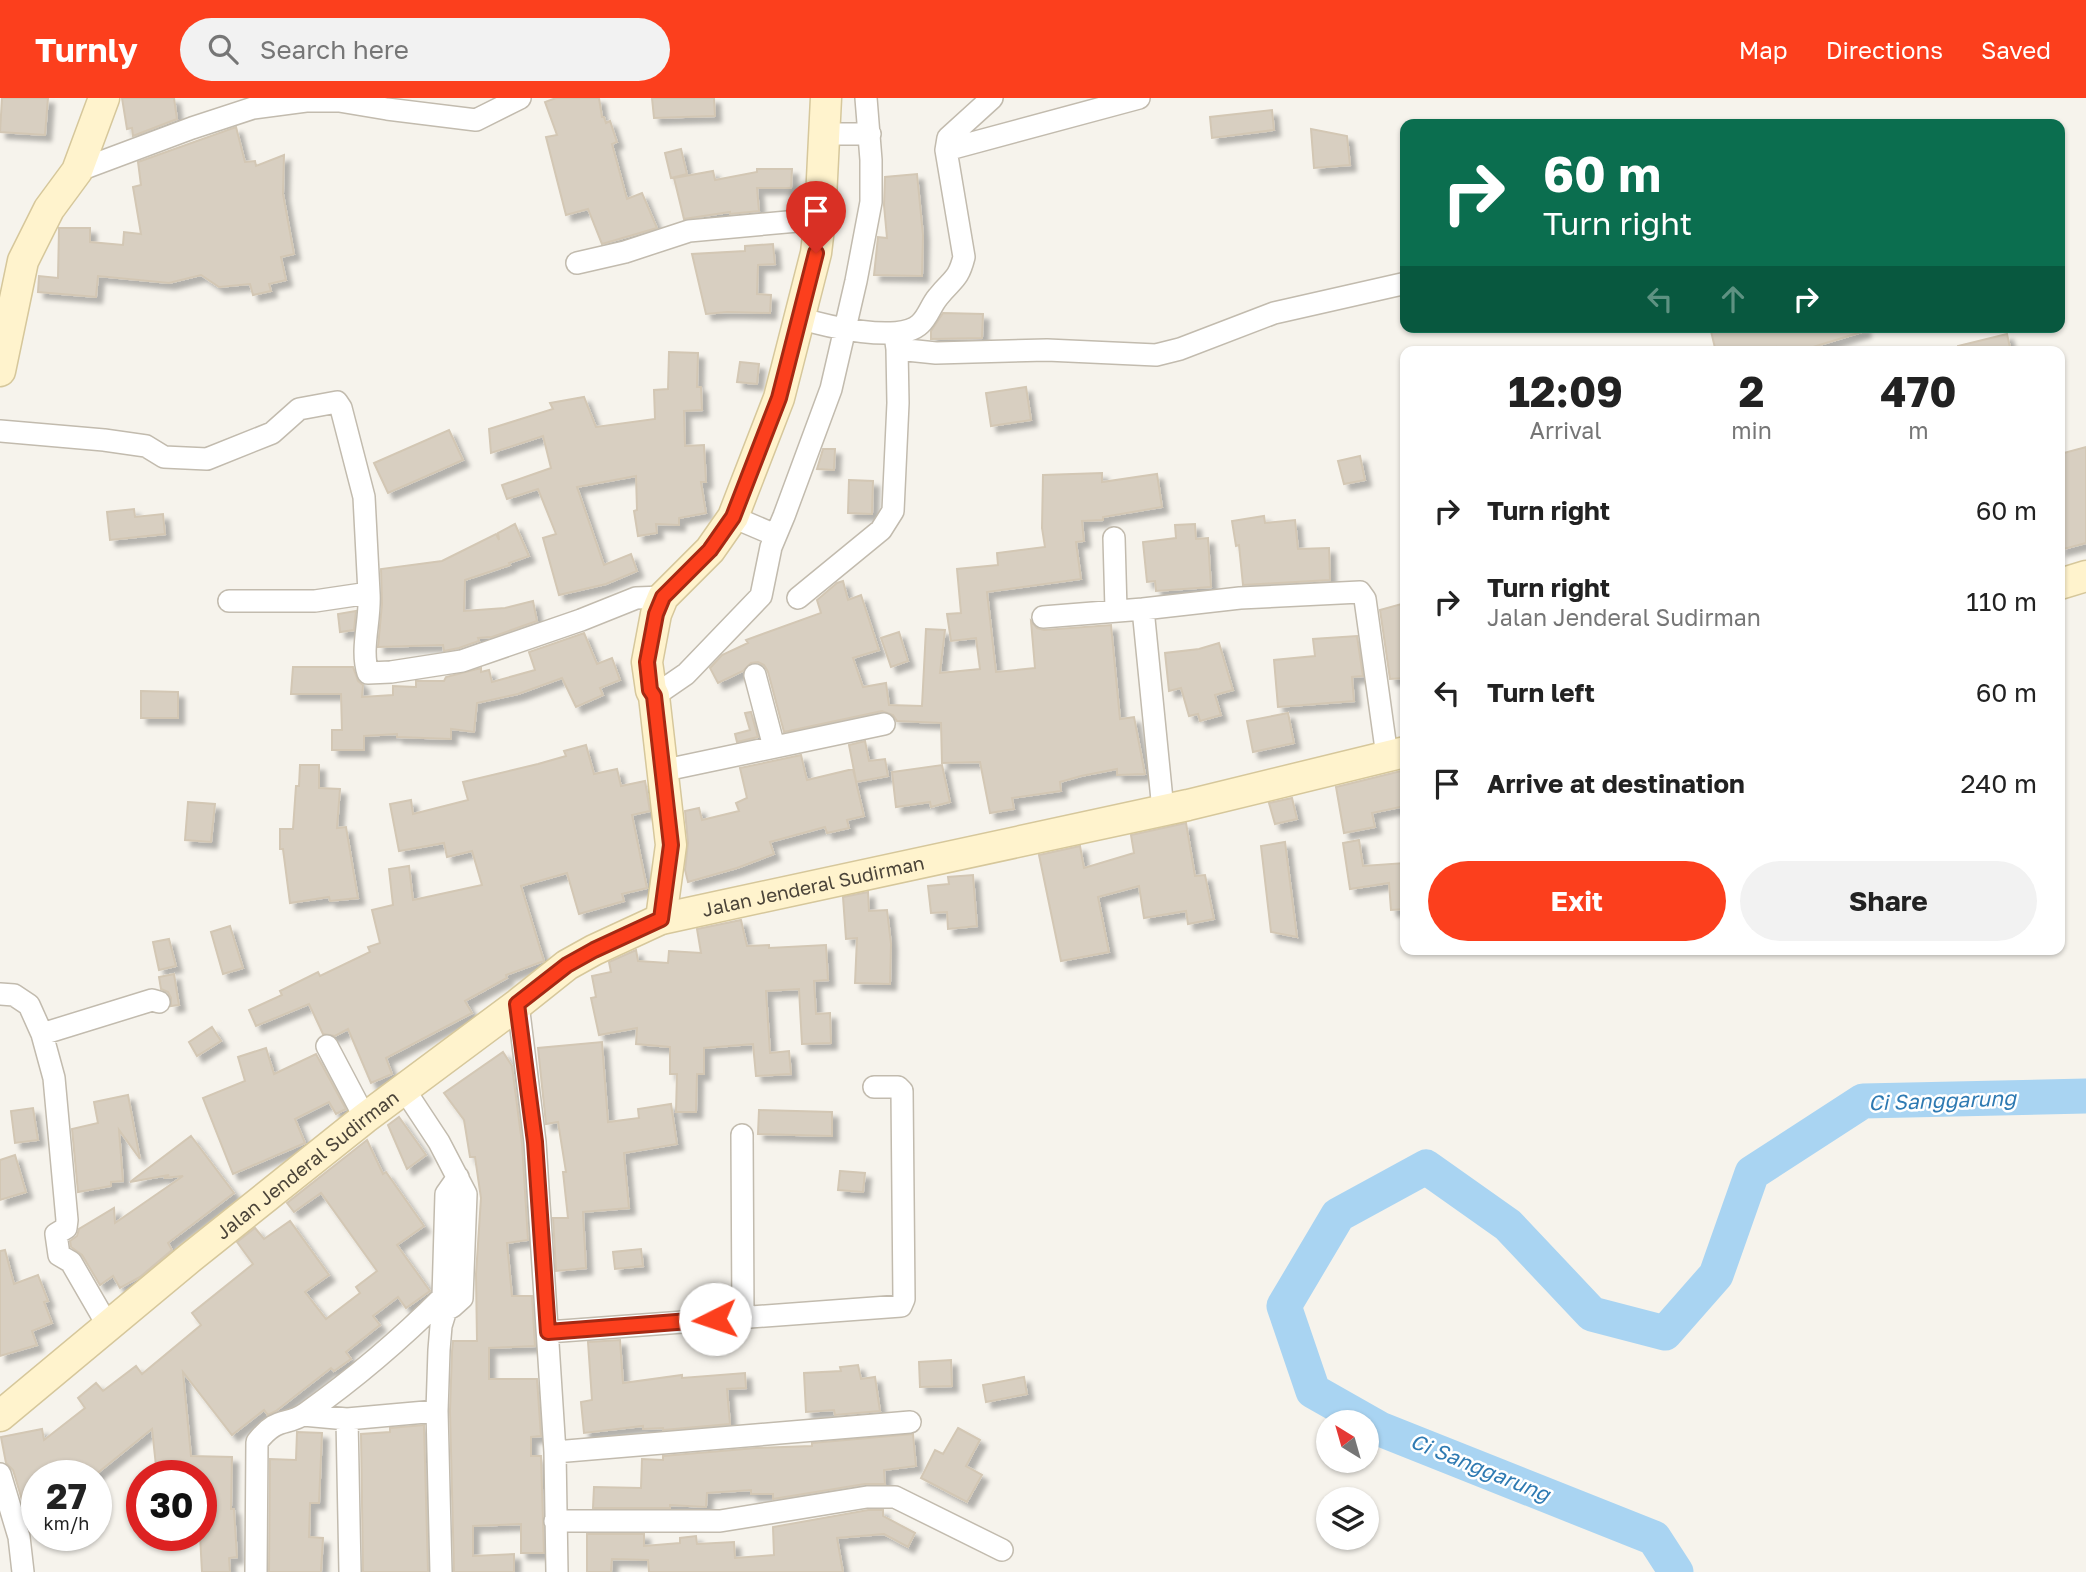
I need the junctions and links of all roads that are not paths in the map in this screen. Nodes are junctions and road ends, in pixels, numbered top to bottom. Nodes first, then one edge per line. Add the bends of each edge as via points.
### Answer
1 (104, 98) edge
2 (520, 98) edge
3 (826, 98) edge
4 (866, 98) edge
5 (992, 98) edge
6 (1139, 98) edge
7 (297, 100) edge
8 (862, 134) junction
9 (829, 135) junction
10 (946, 150) junction
11 (77, 171) junction
12 (820, 219) junction
13 (577, 263) dead end
14 (1400, 284) edge
15 (803, 319) junction
16 (839, 329) junction
17 (896, 341) junction
18 (0, 371) edge
19 (0, 431) edge
20 (755, 526) junction
21 (1114, 538) dead end
22 (2086, 576) edge
23 (2065, 582) edge
24 (369, 593) junction
25 (663, 597) junction
26 (798, 598) dead end
27 (229, 601) dead end
28 (1143, 609) junction
29 (1116, 610) junction
30 (1042, 617) dead end
31 (755, 675) dead end
32 (650, 682) junction
33 (884, 724) dead end
34 (774, 747) junction
35 (1396, 754) edge
36 (661, 771) junction
37 (1163, 810) junction
38 (661, 919) junction
39 (0, 994) edge
40 (159, 1002) dead end
41 (517, 1004) junction
42 (42, 1034) junction
43 (327, 1046) dead end
44 (874, 1087) dead end
45 (404, 1089) junction
46 (365, 1118) junction
47 (742, 1135) dead end
48 (450, 1303) junction
49 (743, 1317) junction
50 (108, 1326) junction
51 (548, 1332) junction
52 (437, 1412) junction
53 (303, 1415) junction
54 (0, 1416) edge
55 (347, 1419) junction
56 (910, 1422) dead end
57 (555, 1452) junction
58 (0, 1474) edge
59 (555, 1521) junction
60 (1002, 1550) dead end
61 (23, 1572) edge
62 (256, 1572) edge
63 (350, 1572) edge
64 (442, 1572) edge
65 (557, 1572) edge

1 - 11 main road
2 - 7 street via 476,120 339,101
3 - 9 main road
4 - 8 street
5 - 10 street via 948,138
6 - 10 street
7 - 11 street via 253,108
8 - 9 street
8 - 16 street via 871,202 856,281
9 - 12 main road
10 - 17 street via 962,238 960,273 937,297 920,325
11 - 18 main road via 48,209 26,251
12 - 13 street via 689,231
12 - 15 main road
14 - 17 street via 1274,313 1156,355 936,353
15 - 16 street
15 - 20 main road via 779,398
16 - 17 street
16 - 20 street via 831,389
17 - 26 street via 892,511 881,530
19 - 24 street via 104,440 146,446 164,457 207,459 272,433 295,411 337,402 364,497
20 - 25 main road via 710,550
20 - 32 street via 761,596 686,674
21 - 29 street
22 - 23 main road
24 - 25 street via 368,673 462,661 636,598
24 - 27 street via 315,601
25 - 32 main road via 656,614
28 - 29 street
28 - 35 street via 1360,592
28 - 37 street
29 - 30 street
31 - 34 street
32 - 36 main road
33 - 34 street
34 - 36 street
35 - 37 main road, Jalan Jenderal Sudirman
36 - 38 main road via 671,845
37 - 38 main road, Jalan Jenderal Sudirman
38 - 41 main road, Jalan Jenderal Sudirman via 567,965
39 - 42 street via 14,995 29,1005
40 - 42 street via 152,1000
41 - 45 main road, Jalan Jenderal Sudirman
41 - 51 street via 535,1142
42 - 50 street via 54,1078 66,1224 56,1234 59,1255 71,1262
43 - 46 street
44 - 49 street via 902,1091 901,1306
45 - 46 main road, Jalan Jenderal Sudirman
45 - 48 street via 458,1177 446,1194
46 - 50 main road, Jalan Jenderal Sudirman
47 - 49 street
48 - 52 street via 441,1326
48 - 53 street
49 - 51 street
50 - 54 main road, Jalan Jenderal Sudirman
51 - 57 street
52 - 55 street
52 - 64 street
53 - 55 street
53 - 62 street via 278,1422 257,1442
55 - 63 street
56 - 57 street
57 - 59 street
58 - 61 street via 19,1537
59 - 60 street via 720,1521 867,1497 895,1497
59 - 65 street

